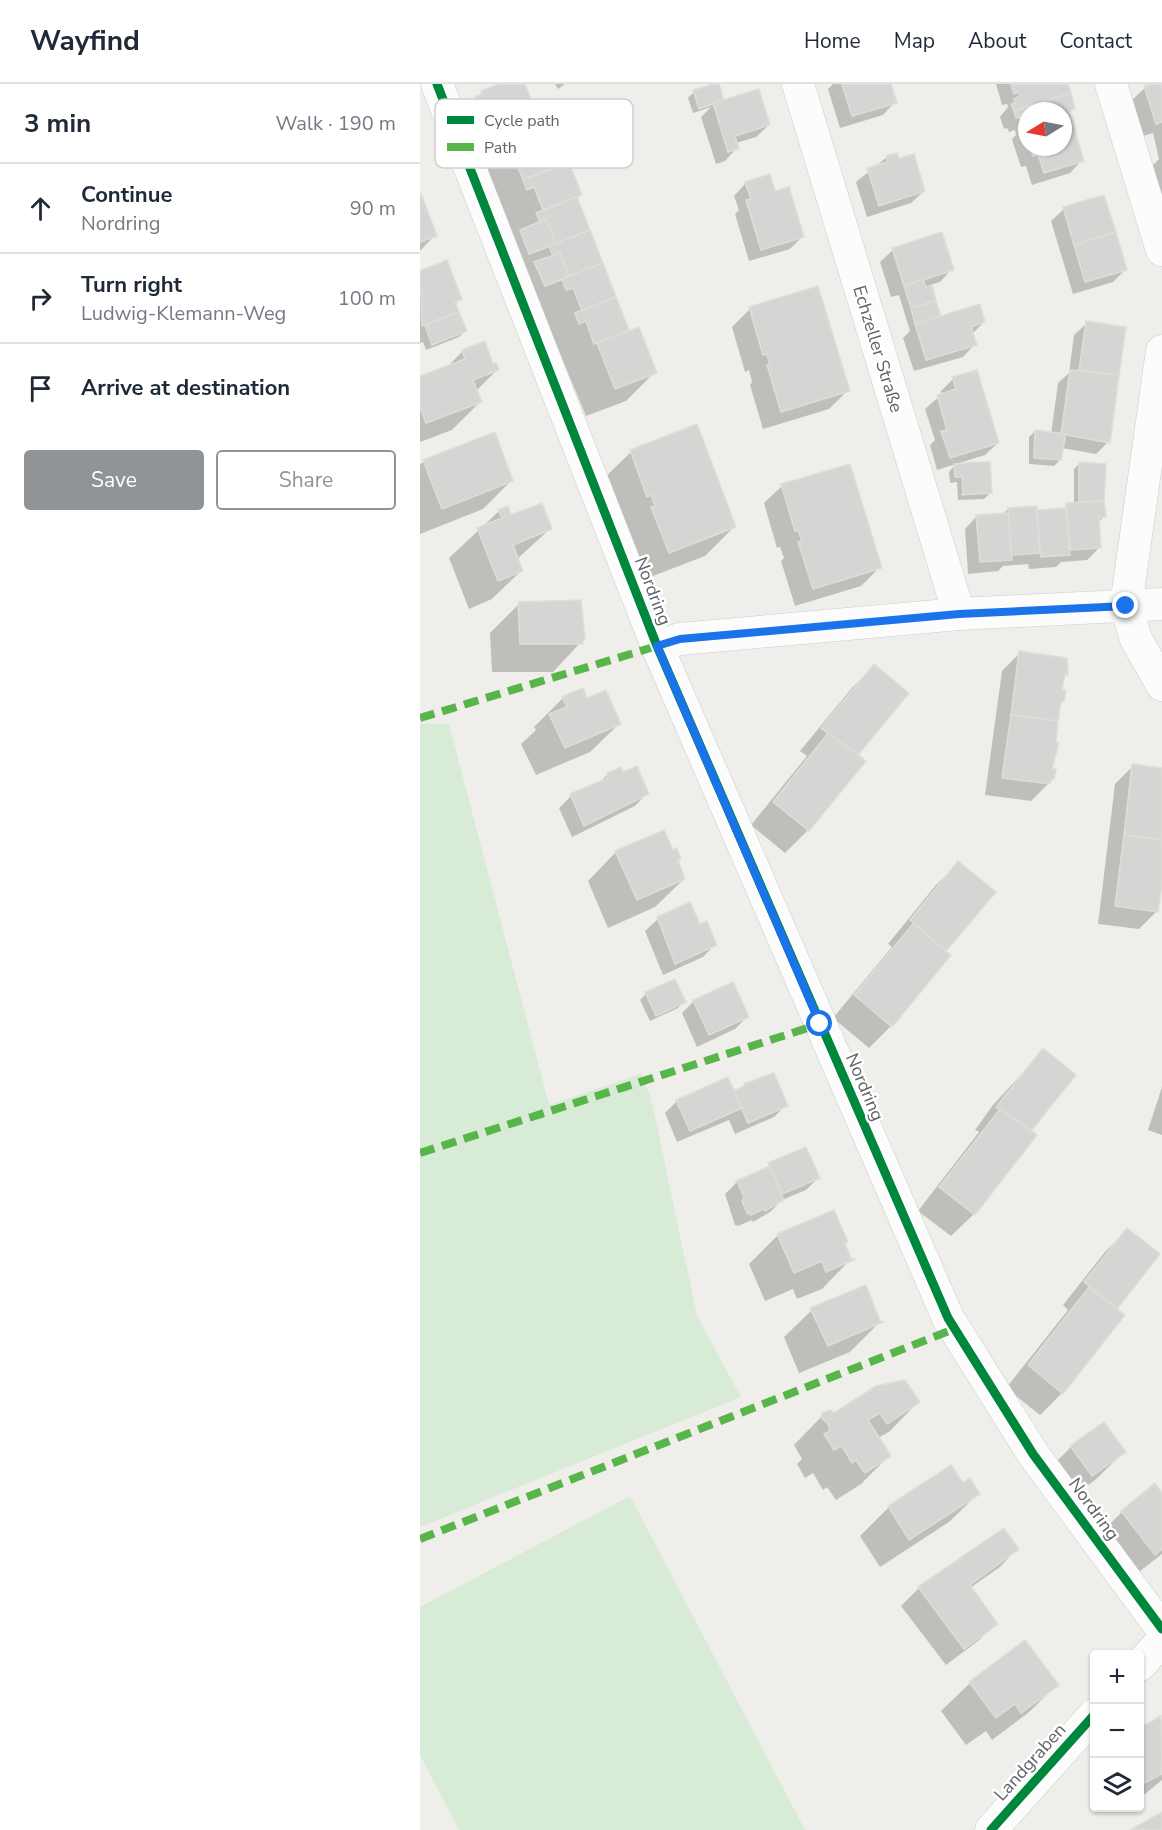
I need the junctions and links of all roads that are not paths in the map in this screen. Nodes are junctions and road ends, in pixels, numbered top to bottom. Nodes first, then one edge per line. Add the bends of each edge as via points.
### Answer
1 (437, 84) edge
2 (798, 84) edge
3 (1111, 84) edge
4 (443, 99) edge
5 (470, 168) edge
6 (1162, 250) edge
7 (1162, 351) edge
8 (1162, 604) edge
9 (1126, 606) junction
10 (959, 614) junction
11 (657, 646) junction
12 (1162, 685) edge
13 (1162, 1629) edge
14 (1162, 1641) edge
15 (1144, 1661) edge
16 (1090, 1721) edge
17 (991, 1830) edge

1 - 4 street, Nordring
2 - 10 street, Echzeller Straße
3 - 6 street
5 - 11 street, Nordring
7 - 9 street
8 - 9 street
9 - 10 street
9 - 12 street via 1136,639
10 - 11 street via 680,639
11 - 13 street, Nordring via 954,1329 1033,1454
14 - 15 street
16 - 17 street, Landgraben

